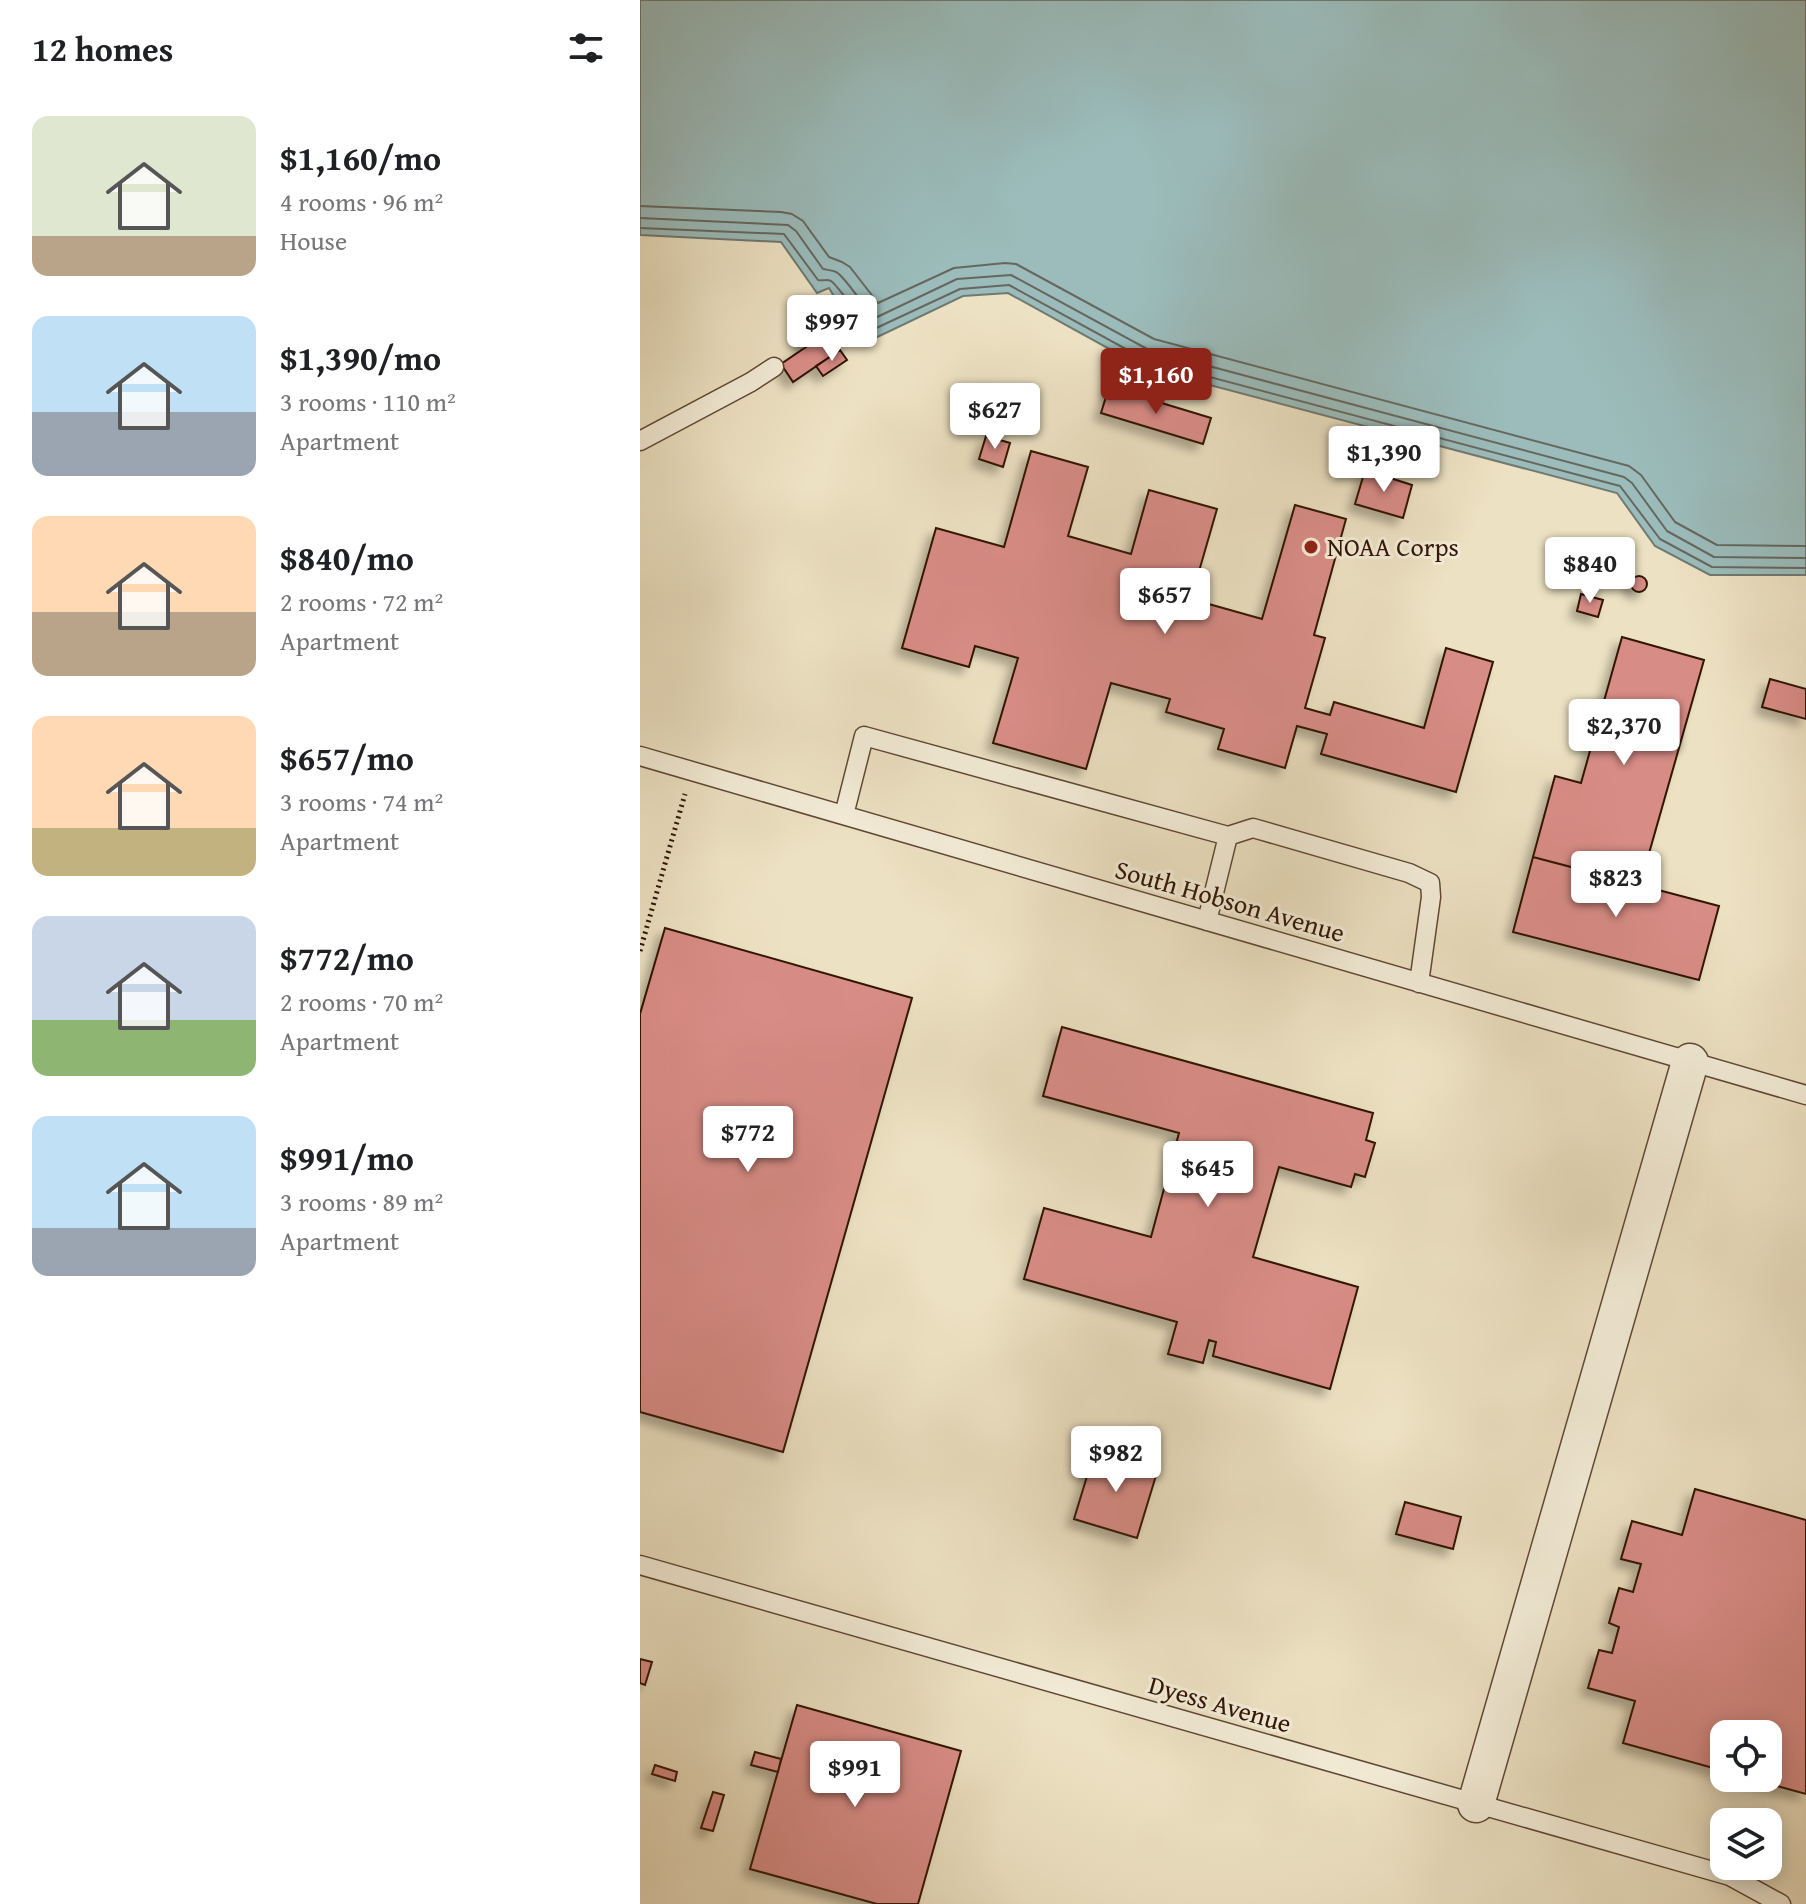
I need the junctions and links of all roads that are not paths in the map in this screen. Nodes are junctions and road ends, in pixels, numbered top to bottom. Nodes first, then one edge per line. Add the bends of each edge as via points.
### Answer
1 (774, 367) dead end
2 (640, 441) edge
3 (640, 756) edge
4 (844, 815) junction
5 (1228, 836) junction
6 (1207, 921) junction
7 (1419, 983) junction
8 (1690, 1062) junction
9 (1806, 1095) edge
10 (640, 1565) edge
11 (1476, 1804) junction
12 (1781, 1904) edge

1 - 2 lane
3 - 4 lane, South Hobson Avenue
4 - 5 lane via 864,736
4 - 6 lane, South Hobson Avenue
5 - 6 lane
5 - 7 lane via 1253,828 1430,883
6 - 7 lane, South Hobson Avenue
7 - 8 lane, South Hobson Avenue
8 - 9 lane, South Hobson Avenue
8 - 11 street
10 - 11 lane, Dyess Avenue
11 - 12 lane, Dyess Avenue via 1730,1876

